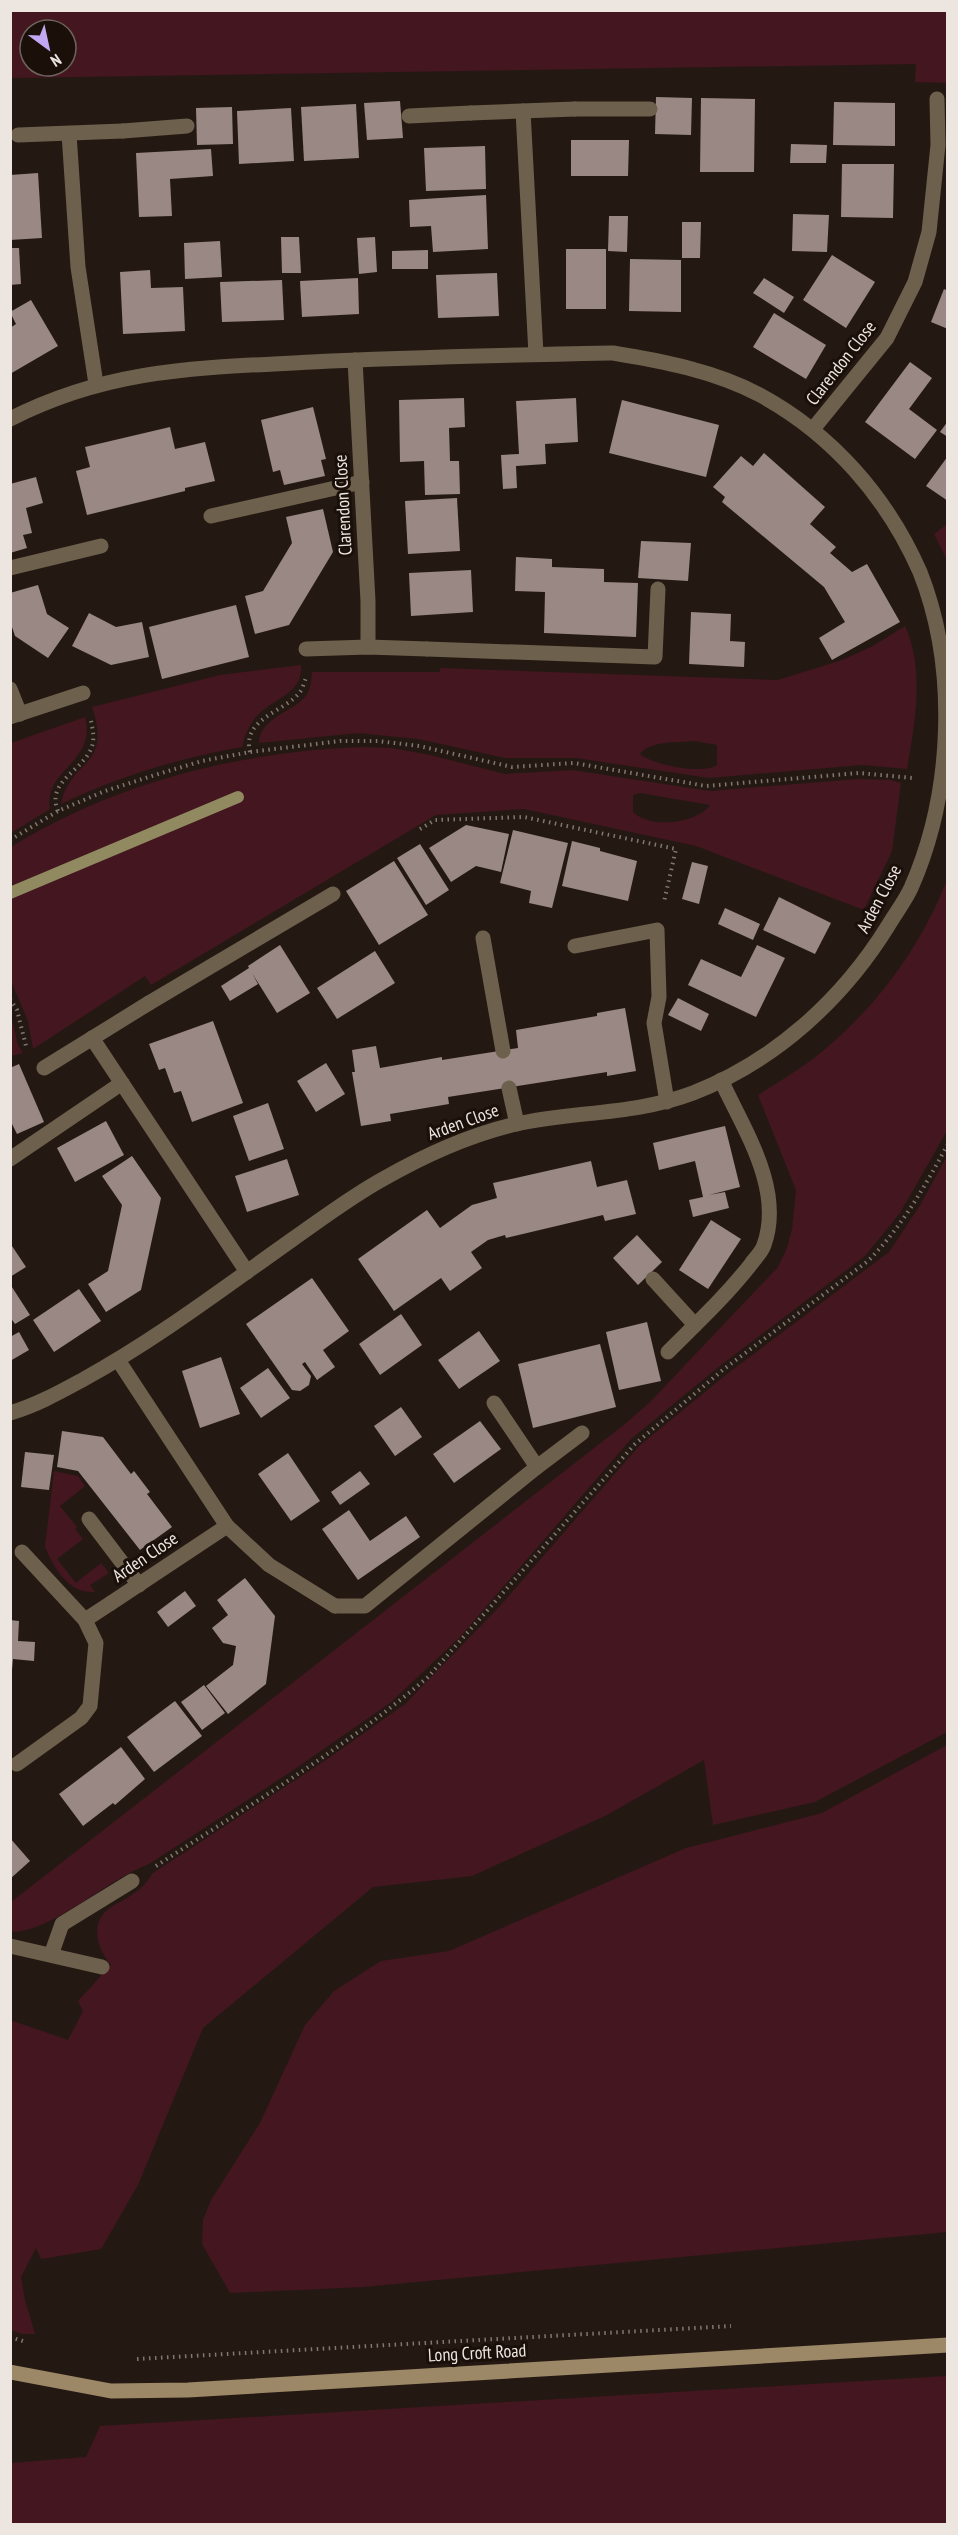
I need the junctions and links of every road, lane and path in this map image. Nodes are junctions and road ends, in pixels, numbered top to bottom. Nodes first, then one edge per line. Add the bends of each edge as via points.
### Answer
1 (937, 99) dead end
2 (650, 109) dead end
3 (523, 111) junction
4 (409, 116) dead end
5 (188, 126) dead end
6 (69, 134) junction
7 (14, 135) edge
8 (943, 145) edge
9 (536, 354) junction
10 (355, 360) junction
11 (96, 384) junction
12 (10, 418) edge
13 (813, 429) junction
14 (362, 482) junction
15 (211, 516) dead end
16 (101, 546) dead end
17 (10, 568) edge
18 (658, 589) dead end
19 (368, 647) junction
20 (306, 649) joint
21 (945, 666) joint
22 (10, 689) edge
23 (83, 693) joint
24 (15, 715) edge
25 (250, 752) junction
26 (917, 778) dead end
27 (58, 811) junction
28 (420, 829) dead end
29 (10, 840) edge
30 (333, 894) dead end
31 (657, 930) junction
32 (483, 938) dead end
33 (575, 946) dead end
34 (10, 999) edge
35 (92, 1038) junction
36 (502, 1051) dead end
37 (44, 1068) joint
38 (721, 1080) junction
39 (122, 1083) junction
40 (509, 1088) dead end
41 (667, 1102) junction
42 (517, 1124) junction
43 (948, 1144) edge
44 (10, 1159) edge
45 (247, 1272) junction
46 (653, 1279) dead end
47 (695, 1325) junction
48 (669, 1352) dead end
49 (118, 1360) junction
50 (494, 1403) dead end
51 (10, 1413) edge
52 (582, 1433) dead end
53 (537, 1467) junction
54 (89, 1519) dead end
55 (227, 1526) junction
56 (22, 1552) dead end
57 (139, 1585) junction
58 (85, 1620) junction
59 (17, 1764) dead end
60 (132, 1881) joint
61 (10, 1946) edge
62 (51, 1955) junction
63 (102, 1967) dead end
64 (732, 2325) dead end
65 (10, 2337) edge
66 (31, 2344) dead end
67 (948, 2345) edge
68 (134, 2359) dead end
69 (10, 2372) edge

1 - 8 street, Clarendon Close
2 - 3 street
3 - 4 street
3 - 9 street
5 - 6 street
6 - 7 street
6 - 11 street via 78,267
8 - 13 street, Clarendon Close via 915,282 887,338
9 - 10 street, Clarendon Close
9 - 13 street, Clarendon Close via 613,353 684,367 759,394
10 - 11 street, Clarendon Close via 191,368
10 - 14 street, Clarendon Close
11 - 12 street, Clarendon Close
13 - 21 street, Clarendon Close via 871,488 894,521 927,588
14 - 15 street
14 - 19 street, Clarendon Close
16 - 17 street
18 - 19 street via 655,657
19 - 20 street
20 - 25 path via 306,677 300,692 257,724 251,735
21 - 38 street, Arden Close via 942,782 910,889 873,949 828,1005 792,1037
22 - 24 street
23 - 24 street
23 - 27 path via 94,736 91,750 56,792
25 - 26 path via 340,741 378,741 512,766 573,763 706,786 859,772
25 - 27 path via 155,775
27 - 29 path
28 - 31 path via 435,820 524,817 676,849
30 - 35 street
31 - 33 street
31 - 41 street via 659,997 654,1023
32 - 36 street
34 - 37 path via 27,1050 41,1071
35 - 37 street
35 - 39 street
38 - 41 street, Arden Close
38 - 47 street via 757,1158 767,1185 771,1214 764,1247
39 - 44 street
39 - 45 street
40 - 42 street
41 - 42 street, Arden Close
42 - 45 street, Arden Close via 437,1151 380,1180
43 - 60 path via 889,1240 868,1261 724,1369 635,1443 428,1677 359,1732
45 - 49 street, Arden Close
46 - 47 street
47 - 48 street
49 - 51 street, Arden Close via 31,1407
49 - 55 street
50 - 53 street
52 - 53 street
53 - 55 street via 365,1606 335,1606 269,1565
54 - 57 street
55 - 57 street, Arden Close
56 - 58 street
57 - 58 street, Arden Close
58 - 59 street via 96,1643 90,1706 81,1718
60 - 62 street via 62,1924
61 - 62 street
62 - 63 street
64 - 68 path
65 - 66 path
67 - 69 street, Long Croft Road via 188,2390 111,2391

